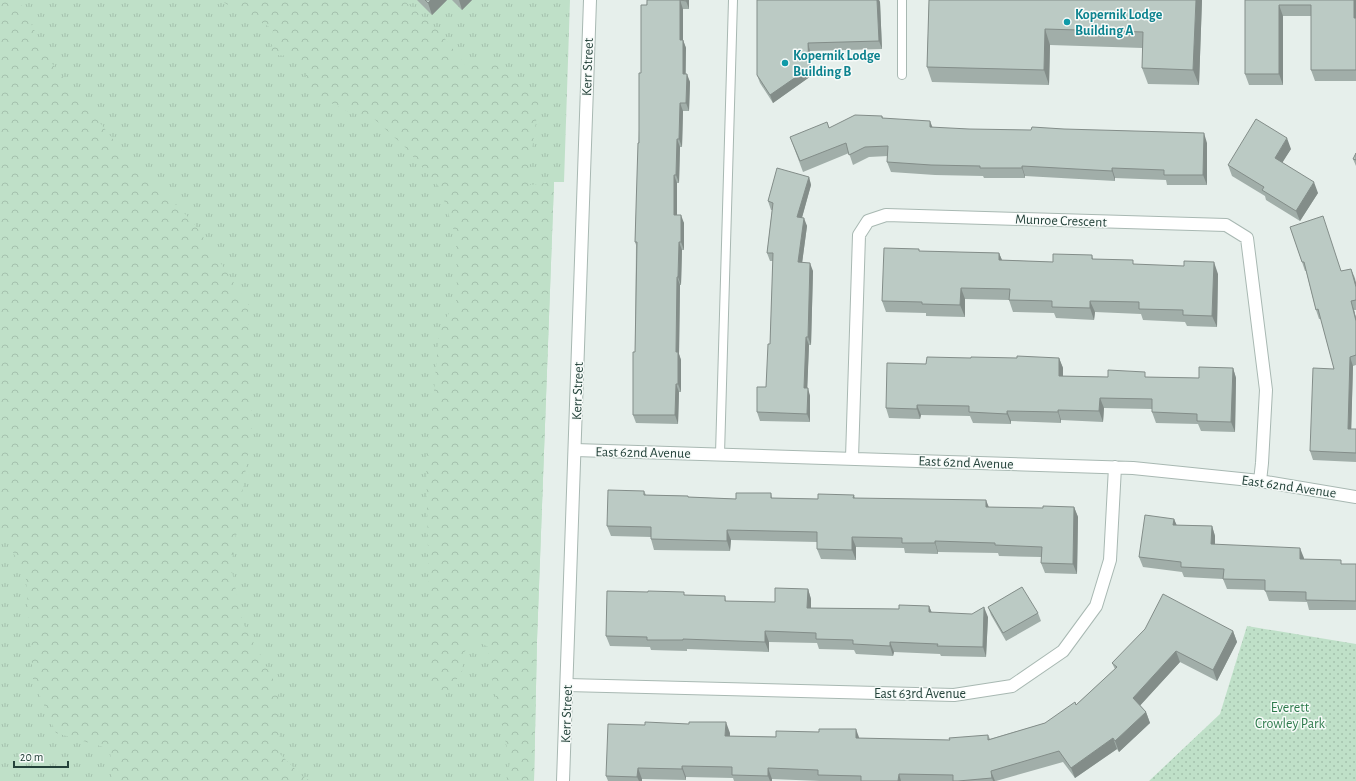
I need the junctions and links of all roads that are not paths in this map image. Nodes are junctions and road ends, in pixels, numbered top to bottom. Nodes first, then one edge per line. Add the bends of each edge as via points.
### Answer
1 (590, 0) edge
2 (733, 0) edge
3 (902, 0) edge
4 (902, 75) dead end
5 (575, 450) junction
6 (720, 454) junction
7 (852, 458) junction
8 (1115, 467) junction
9 (1260, 481) junction
10 (1356, 497) edge
11 (567, 685) junction
12 (563, 781) edge

1 - 5 street, Kerr Street
2 - 6 lane
3 - 4 lane
5 - 6 street, East 62nd Avenue
5 - 11 street, Kerr Street
6 - 7 street, East 62nd Avenue
7 - 8 street, East 62nd Avenue
7 - 9 street, Munroe Crescent via 859,235 868,221 886,215 1226,225 1247,238 1266,390
8 - 9 street, East 62nd Avenue
8 - 11 street, East 63rd Avenue via 1110,560 1096,606 1063,652 1012,686 954,695
9 - 10 street, East 62nd Avenue
11 - 12 street, Kerr Street

